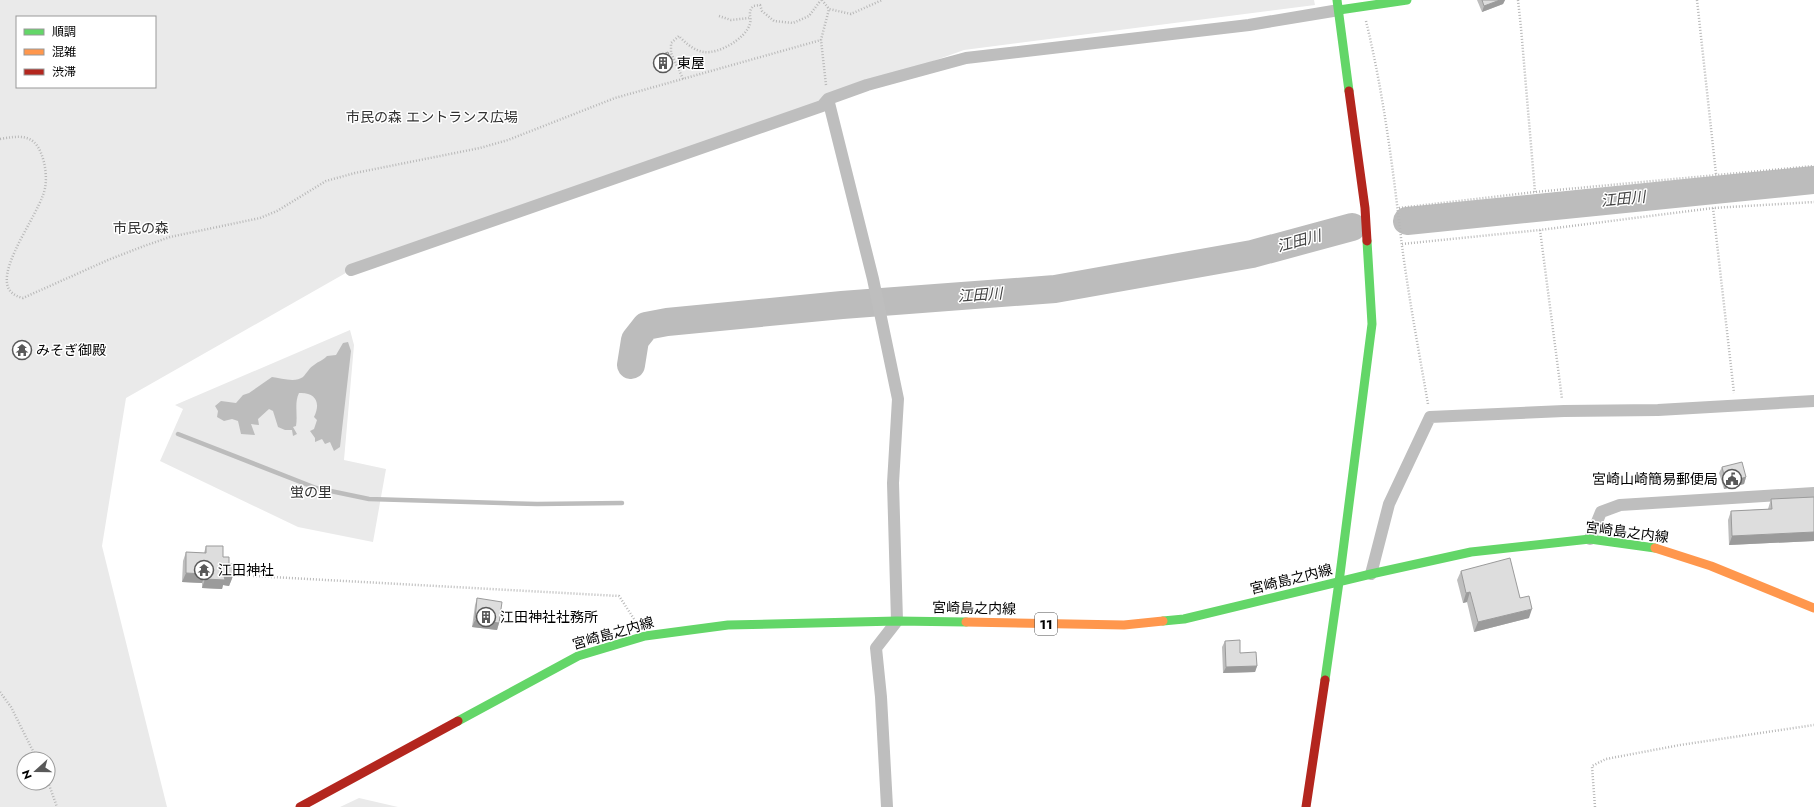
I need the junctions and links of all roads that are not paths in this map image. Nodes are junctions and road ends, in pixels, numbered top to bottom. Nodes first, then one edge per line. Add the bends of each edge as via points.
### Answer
1 (1407, 0) edge
2 (1338, 5) edge
3 (828, 99) junction
4 (351, 270) dead end
5 (1814, 401) edge
6 (1814, 493) edge
7 (1590, 539) junction
8 (1371, 574) junction
9 (1339, 582) junction
10 (1814, 608) edge
11 (898, 621) junction
12 (300, 807) edge
13 (887, 807) edge
14 (1306, 807) edge

1 - 2 main road via 1362,7
2 - 3 street via 1249,25 966,58 867,85
2 - 9 main road via 1365,208 1372,324
3 - 4 street via 822,106
3 - 11 street via 873,279 898,399 894,483
5 - 8 street via 1658,410 1430,417 1389,504
6 - 7 street via 1620,504 1601,512
7 - 8 main road, 宮崎島之内線 / 11 via 1472,552
7 - 10 main road, 宮崎島之内線 / 11 via 1662,549 1712,566
8 - 9 main road, 宮崎島之内線 / 11
9 - 11 main road, 宮崎島之内線 / 11 via 1184,619 1124,625
9 - 14 main road
11 - 12 main road, 宮崎島之内線 / 11 via 728,625 645,636 578,656
11 - 13 street via 876,648

